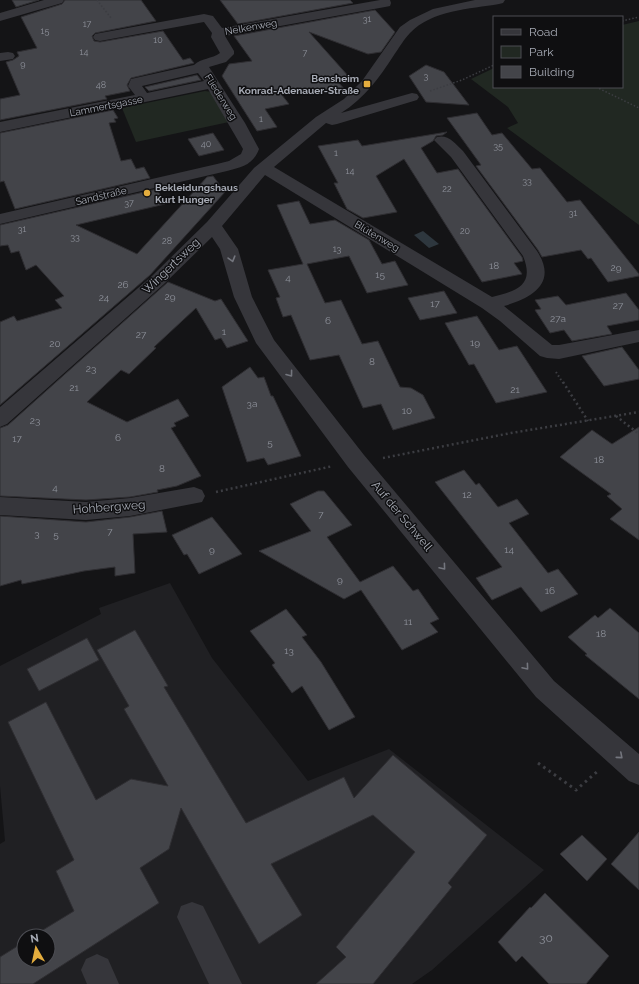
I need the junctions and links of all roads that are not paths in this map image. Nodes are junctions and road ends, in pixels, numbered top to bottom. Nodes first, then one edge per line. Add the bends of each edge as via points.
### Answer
1 (58, 0) edge
2 (499, 0) edge
3 (382, 1) edge
4 (398, 8) dead end
5 (0, 17) edge
6 (219, 33) junction
7 (100, 37) dead end
8 (202, 68) junction
9 (212, 84) junction
10 (412, 97) road end
11 (144, 98) junction
12 (321, 120) junction
13 (0, 127) edge
14 (442, 140) dead end
15 (248, 157) joint
16 (265, 168) junction
17 (0, 219) edge
18 (213, 226) junction
19 (489, 304) junction
20 (639, 336) edge
21 (0, 419) edge
22 (194, 496) road end
23 (0, 506) edge
24 (639, 772) edge
25 (192, 917) dead end
26 (226, 984) edge

1 - 5 street
2 - 12 street, Wingertsweg via 417,14 367,84 339,110
3 - 4 street
3 - 6 street, Nelkenweg
6 - 7 street, Nelkenweg via 208,19 204,18
6 - 8 street, Fliederweg via 218,37 227,54 221,60 202,65
8 - 9 street, Fliederweg
8 - 11 street via 136,82 135,86
9 - 11 street, Lammertsgasse
9 - 15 street, Fliederweg via 251,149
10 - 12 street via 332,121
11 - 13 street, Lammertsgasse
12 - 16 street, Wingertsweg
14 - 19 street via 457,154 531,255 538,269 536,280 530,287 515,296
15 - 17 street, Sandstraße via 221,168
16 - 18 street, Wingertsweg
16 - 19 street, Blütenweg
18 - 21 street, Wingertsweg via 158,280
18 -> 24 street, Auf der Schwell via 229,250 243,297 266,343 356,461 545,689
19 - 20 street, Blütenweg via 547,351 559,352
22 - 23 street, Hohbergweg via 130,507 86,511
25 - 26 street

